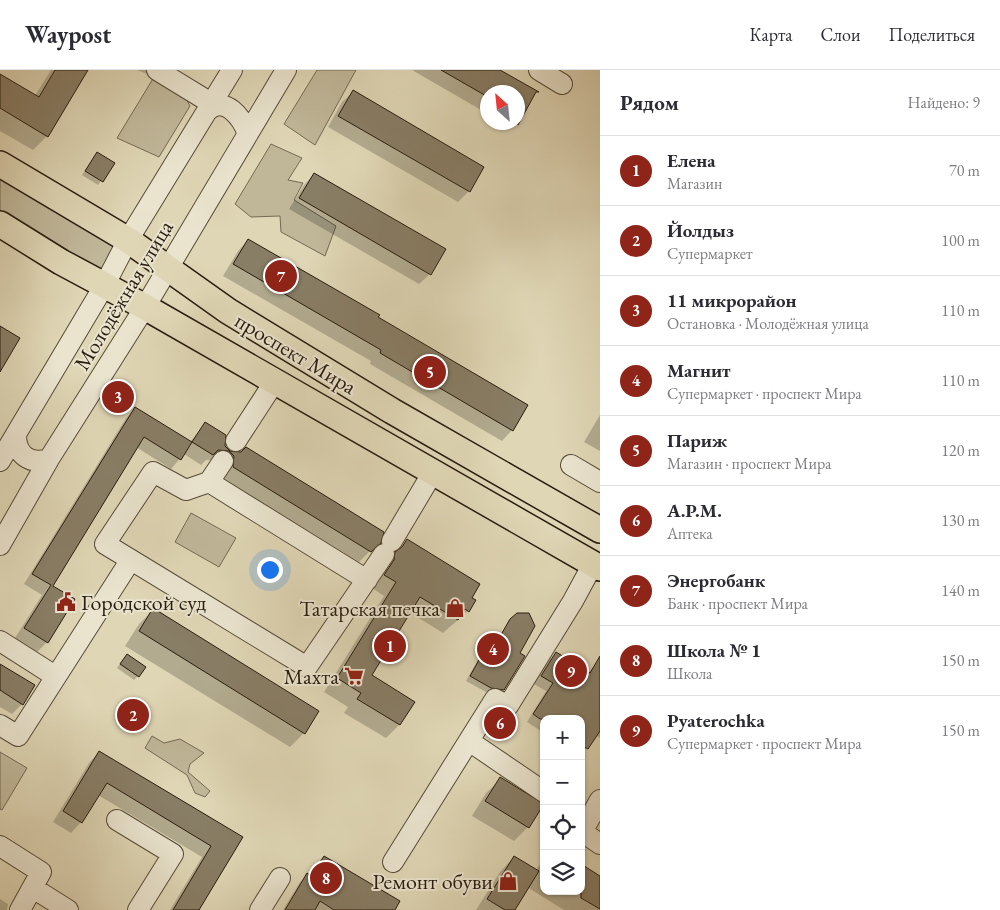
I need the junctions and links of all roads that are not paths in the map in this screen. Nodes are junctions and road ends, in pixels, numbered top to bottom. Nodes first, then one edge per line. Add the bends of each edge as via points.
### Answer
1 (157, 70) edge
2 (232, 70) edge
3 (286, 70) edge
4 (539, 70) edge
5 (562, 84) dead end
6 (209, 107) junction
7 (248, 134) junction
8 (0, 164) edge
9 (0, 224) edge
10 (128, 240) junction
11 (168, 268) junction
12 (104, 286) junction
13 (146, 307) junction
14 (275, 381) junction
15 (392, 411) junction
16 (16, 435) junction
17 (376, 440) junction
18 (236, 441) dead end
19 (49, 459) junction
20 (0, 461) edge
21 (223, 461) dead end
22 (571, 465) dead end
23 (433, 472) junction
24 (209, 482) junction
25 (600, 482) edge
26 (600, 530) edge
27 (0, 544) edge
28 (130, 561) junction
29 (596, 566) edge
30 (367, 580) junction
31 (0, 641) edge
32 (56, 676) junction
33 (0, 725) edge
34 (469, 741) junction
35 (540, 789) edge
36 (600, 800) edge
37 (117, 820) dead end
38 (585, 825) edge
39 (585, 835) edge
40 (600, 844) edge
41 (0, 846) edge
42 (394, 862) dead end
43 (280, 878) dead end
44 (33, 888) junction
45 (20, 910) edge
46 (68, 910) edge
47 (138, 910) edge
48 (260, 910) edge

1 - 6 street
2 - 6 street, Молодёжная улица
3 - 7 street, Молодёжная улица
4 - 5 street
6 - 7 street via 220,106 235,111
6 - 10 street, Молодёжная улица
7 - 11 street, Молодёжная улица
8 - 10 main road, проспект Мира
9 - 12 main road, проспект Мира
10 - 11 main road, проспект Мира
10 - 12 street, Молодёжная улица
11 - 13 street, Молодёжная улица
11 - 15 main road, проспект Мира via 228,311
12 - 13 main road, проспект Мира
12 - 16 street, Молодёжная улица
13 - 14 main road, проспект Мира
13 - 19 street, Молодёжная улица
14 - 17 main road, проспект Мира
14 - 18 street
15 - 17 main road via 378,425
15 - 26 main road, проспект Мира
16 - 19 street via 22,455 35,461
16 - 20 street, Молодёжная улица
17 - 23 main road, проспект Мира
19 - 27 street, Молодёжная улица
21 - 24 street
22 - 25 street
23 - 29 main road, проспект Мира
23 - 30 street
24 - 28 street via 186,490 153,472 105,544
24 - 30 street
28 - 30 street via 307,668
28 - 32 street
29 - 34 street via 508,706 495,699
31 - 32 street
32 - 33 street via 18,736
34 - 35 street
34 - 42 street
36 - 38 street
37 - 47 street via 174,854
39 - 40 street
41 - 44 street via 41,872
43 - 48 street
44 - 45 street
44 - 46 street

